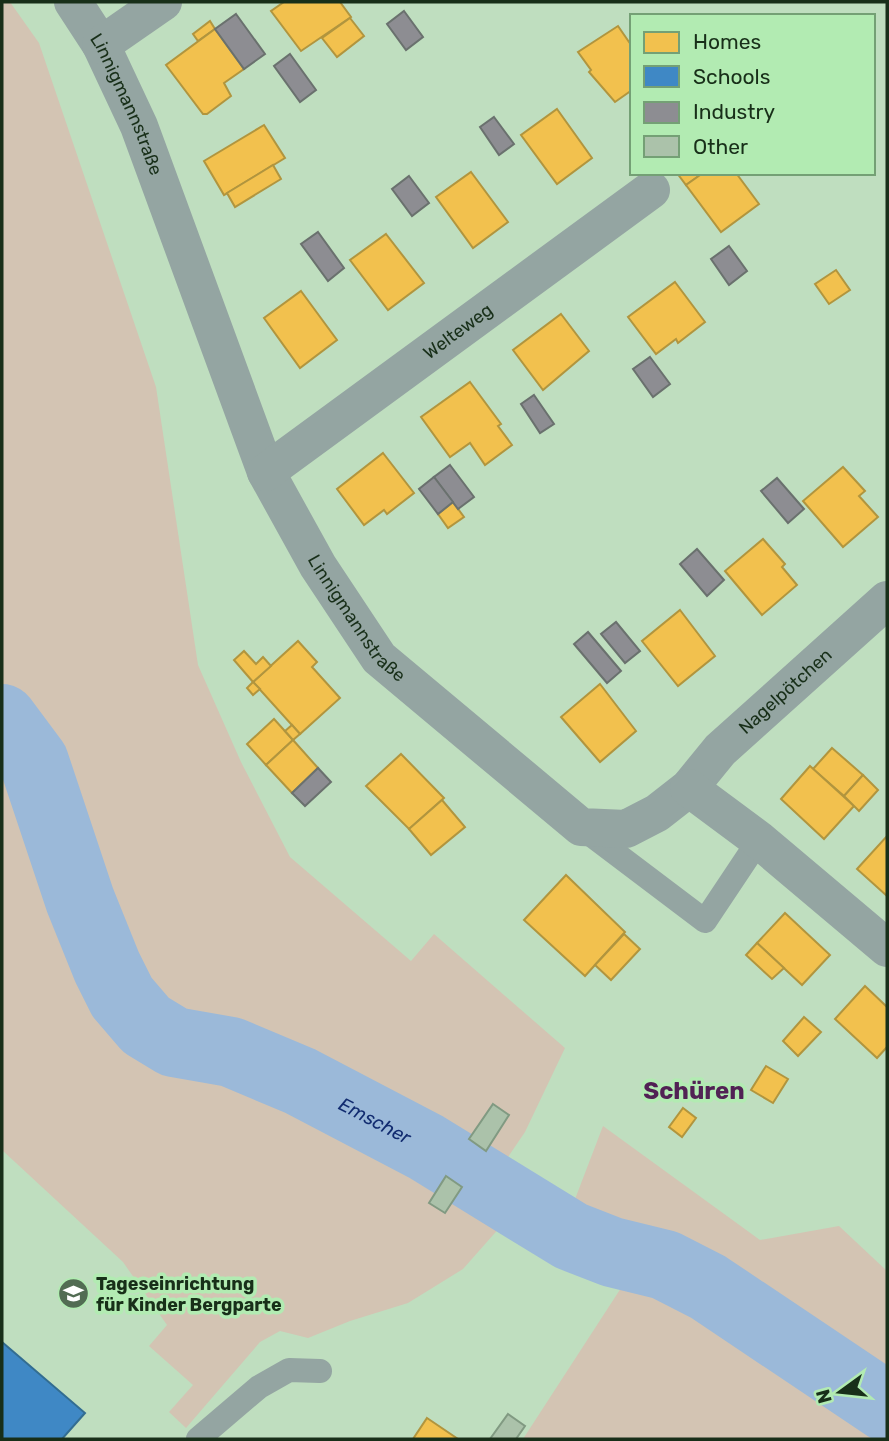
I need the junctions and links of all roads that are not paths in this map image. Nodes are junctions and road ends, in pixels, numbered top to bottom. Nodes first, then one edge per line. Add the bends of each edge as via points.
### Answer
1 (73, 2) edge
2 (163, 2) edge
3 (101, 45) junction
4 (651, 190) dead end
5 (266, 472) junction
6 (887, 600) edge
7 (689, 788) junction
8 (581, 827) junction
9 (759, 840) junction
10 (887, 948) edge
11 (320, 1371) dead end
12 (198, 1439) edge

1 - 3 street, Linnigmannstraße
2 - 3 street
3 - 5 street, Linnigmannstraße via 139,126
4 - 5 street, Welteweg
5 - 8 street, Linnigmannstraße via 318,566 379,658
6 - 7 street, Nagelpötchen via 720,750
7 - 8 street via 657,813 626,828
7 - 9 street
8 - 9 lane via 705,921
9 - 10 street
11 - 12 lane via 289,1370 258,1387

